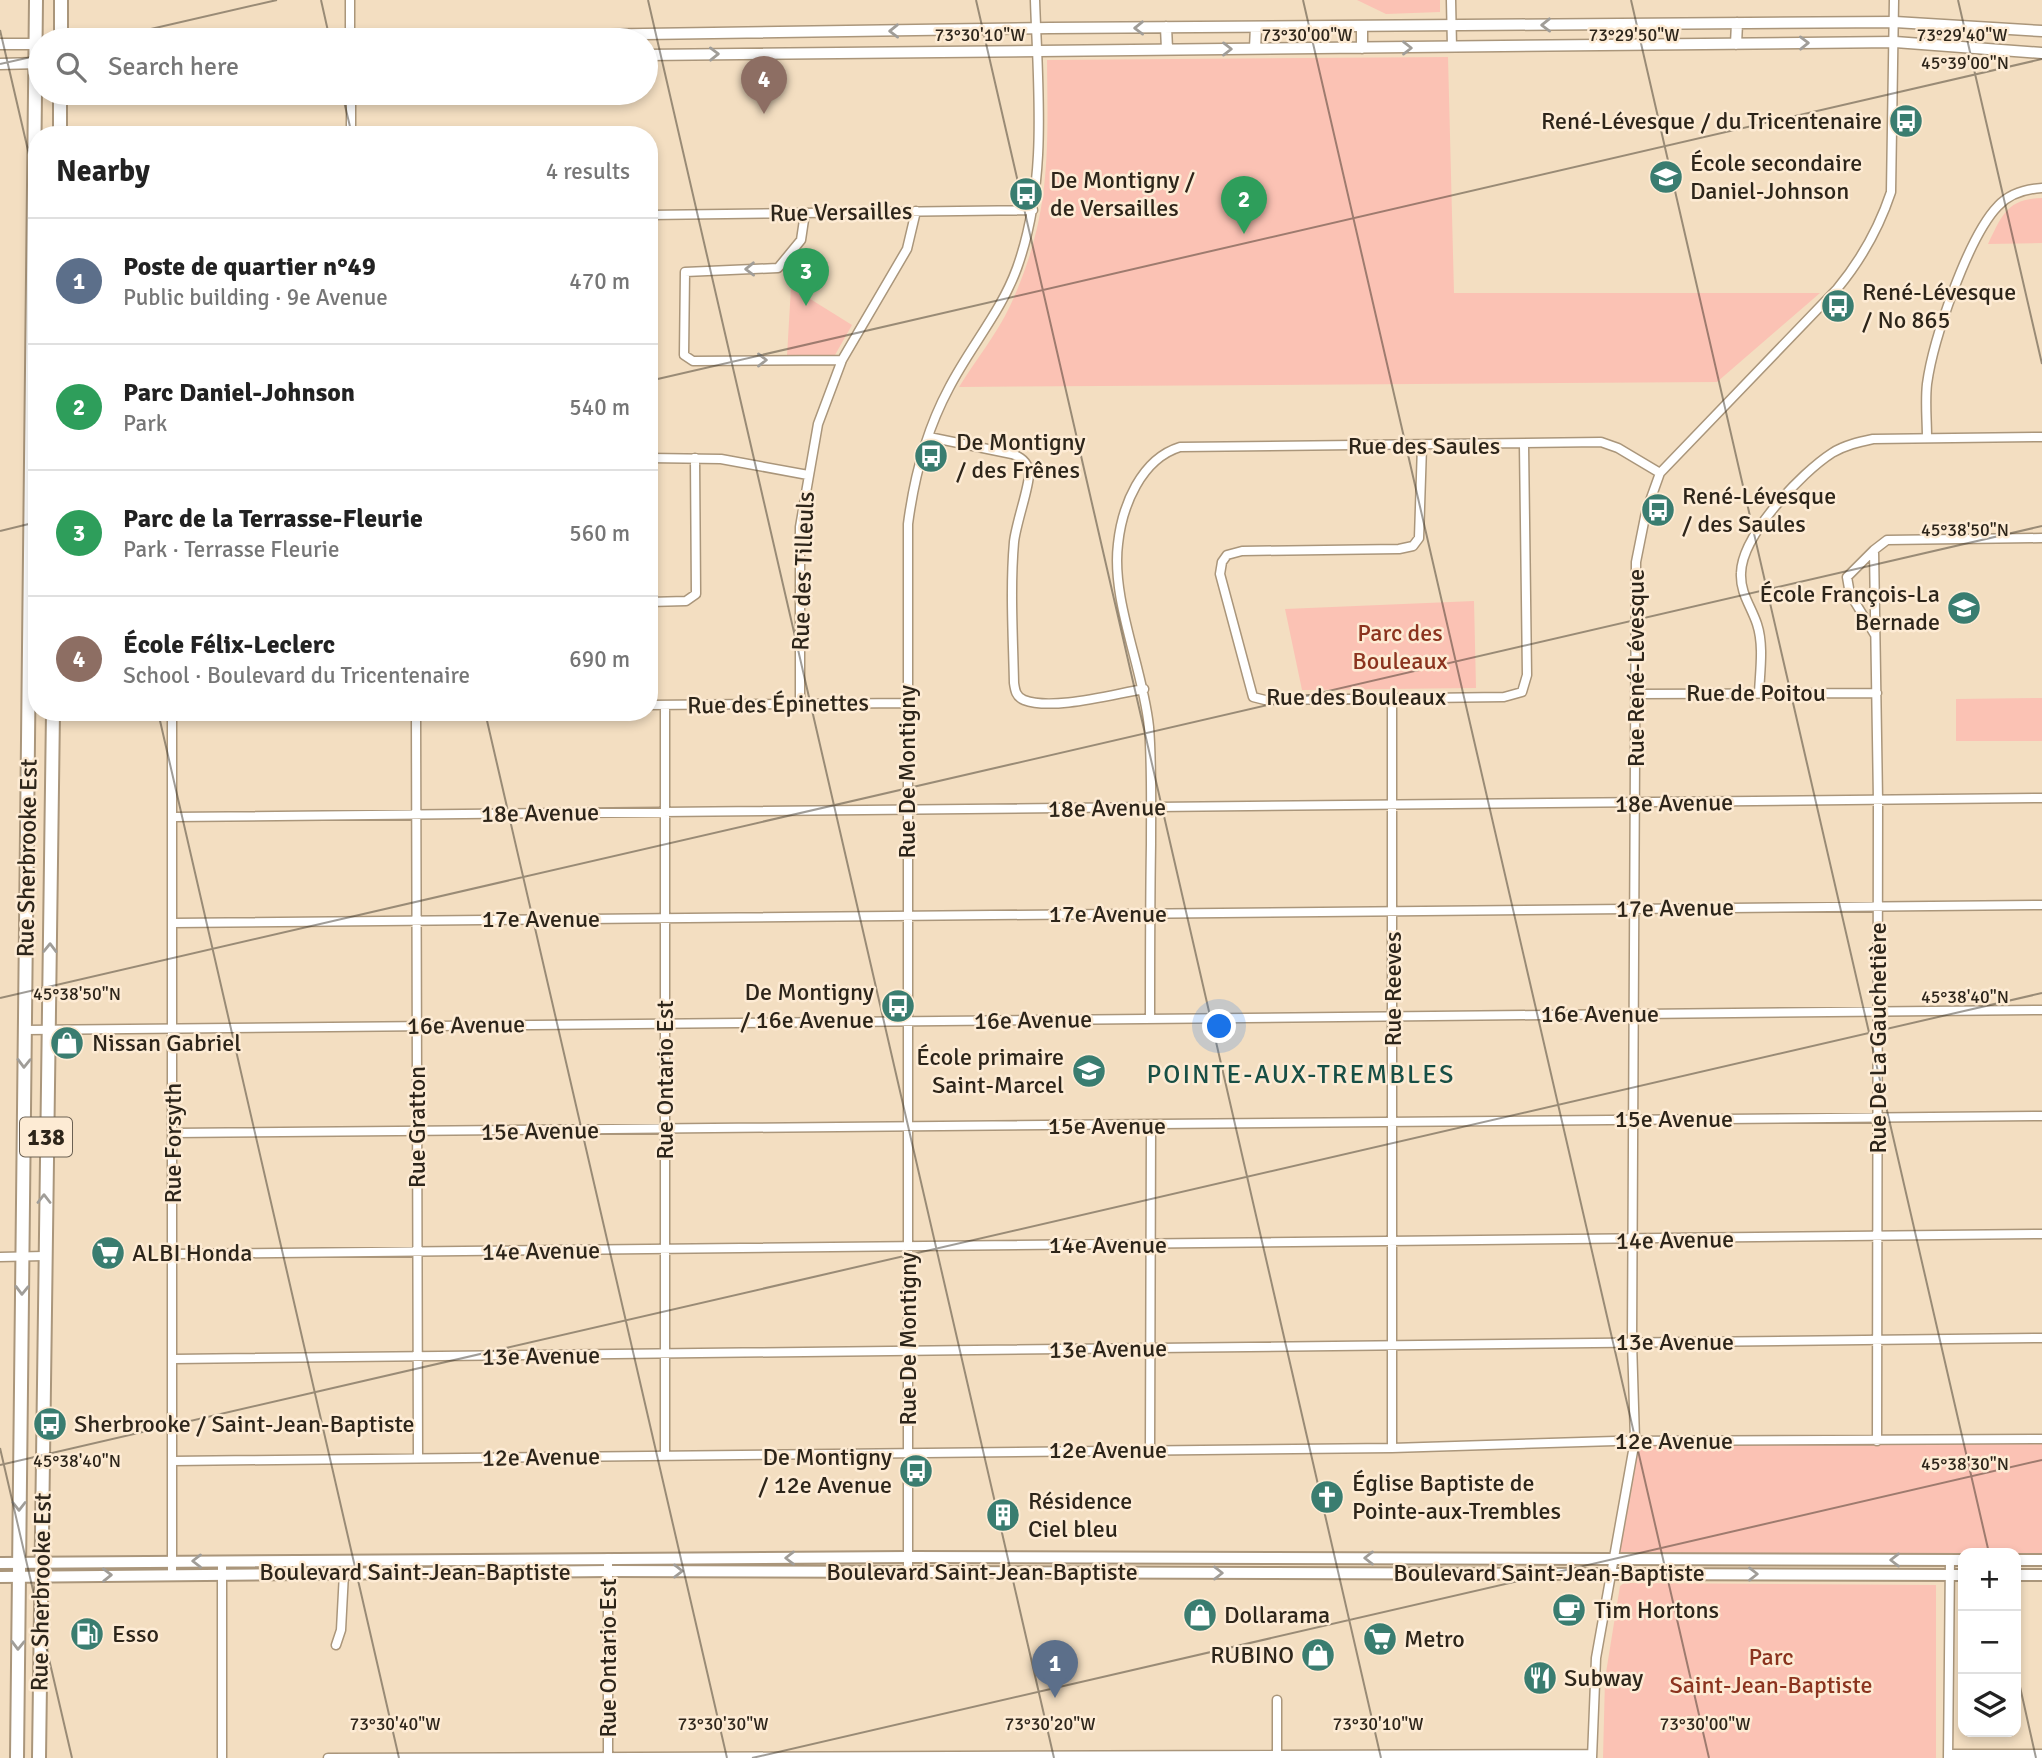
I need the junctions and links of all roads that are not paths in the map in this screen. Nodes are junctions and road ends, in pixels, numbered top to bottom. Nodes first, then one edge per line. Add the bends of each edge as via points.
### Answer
1 (36, 0) edge
2 (61, 0) edge
3 (350, 0) edge
4 (1035, 0) edge
5 (1451, 0) edge
6 (1895, 0) edge
7 (1895, 22) junction
8 (1737, 23) junction
9 (1362, 26) junction
10 (1451, 26) junction
11 (1166, 27) junction
12 (1256, 27) junction
13 (37, 28) edge
14 (61, 28) edge
15 (350, 28) edge
16 (1036, 29) junction
17 (2042, 32) edge
18 (658, 35) edge
19 (1895, 42) junction
20 (0, 44) edge
21 (28, 44) edge
22 (1736, 44) junction
23 (1452, 47) junction
24 (1255, 48) junction
25 (1362, 48) junction
26 (1167, 49) junction
27 (1036, 50) junction
28 (2042, 53) edge
29 (658, 55) edge
30 (28, 63) edge
31 (0, 64) edge
32 (37, 105) edge
33 (60, 105) edge
34 (351, 105) edge
35 (37, 126) edge
36 (60, 126) edge
37 (351, 126) edge
38 (2042, 188) edge
39 (916, 211) junction
40 (1033, 211) junction
41 (805, 213) junction
42 (658, 215) edge
43 (842, 360) junction
44 (929, 437) junction
45 (2042, 437) edge
46 (1927, 438) junction
47 (1524, 445) junction
48 (1422, 446) junction
49 (658, 458) edge
50 (695, 458) junction
51 (1660, 473) junction
52 (808, 474) junction
53 (2042, 538) edge
54 (1874, 550) junction
55 (658, 603) edge
56 (1875, 635) junction
57 (1144, 689) junction
58 (1759, 693) junction
59 (1877, 693) junction
60 (1636, 694) junction
61 (1392, 698) junction
62 (908, 703) junction
63 (800, 704) junction
64 (658, 705) edge
65 (665, 705) junction
66 (30, 721) edge
67 (53, 721) edge
68 (172, 721) edge
69 (416, 721) edge
70 (28, 758) junction
71 (52, 758) junction
72 (2042, 799) edge
73 (1878, 800) junction
74 (1635, 803) junction
75 (1392, 806) junction
76 (1151, 808) junction
77 (907, 810) junction
78 (665, 812) junction
79 (417, 815) junction
80 (173, 817) junction
81 (2042, 905) edge
82 (1878, 906) junction
83 (1634, 909) junction
84 (1392, 911) junction
85 (1150, 913) junction
86 (907, 915) junction
87 (665, 918) junction
88 (418, 920) junction
89 (173, 923) junction
90 (2042, 1010) edge
91 (1877, 1012) junction
92 (1635, 1014) junction
93 (1393, 1016) junction
94 (1150, 1019) junction
95 (907, 1021) junction
96 (664, 1022) junction
97 (417, 1025) junction
98 (173, 1028) junction
99 (49, 1029) junction
100 (25, 1030) junction
101 (24, 1102) junction
102 (47, 1102) junction
103 (2042, 1116) edge
104 (1878, 1118) junction
105 (1634, 1119) junction
106 (1394, 1122) junction
107 (1151, 1126) junction
108 (907, 1127) junction
109 (665, 1129) junction
110 (418, 1132) junction
111 (173, 1133) junction
112 (23, 1168) junction
113 (44, 1169) junction
114 (2042, 1234) edge
115 (1878, 1237) junction
116 (1634, 1240) junction
117 (1394, 1242) junction
118 (1150, 1245) junction
119 (907, 1248) junction
120 (665, 1250) junction
121 (416, 1252) junction
122 (174, 1254) junction
123 (22, 1256) junction
124 (44, 1256) junction
125 (0, 1257) edge
126 (2042, 1338) edge
127 (1632, 1342) junction
128 (1878, 1342) junction
129 (1393, 1346) junction
130 (1150, 1349) junction
131 (907, 1352) junction
132 (666, 1354) junction
133 (416, 1357) junction
134 (174, 1359) junction
135 (21, 1370) junction
136 (42, 1370) junction
137 (2042, 1439) edge
138 (1635, 1440) junction
139 (1877, 1441) junction
140 (1392, 1448) junction
141 (1150, 1450) junction
142 (908, 1452) junction
143 (665, 1456) junction
144 (418, 1458) junction
145 (173, 1461) junction
146 (908, 1557) junction
147 (608, 1558) junction
148 (1151, 1558) junction
149 (1437, 1559) junction
150 (1615, 1559) junction
151 (172, 1560) junction
152 (346, 1560) junction
153 (1950, 1560) junction
154 (1958, 1560) edge
155 (2021, 1560) edge
156 (2042, 1560) edge
157 (222, 1561) junction
158 (43, 1562) junction
159 (0, 1563) edge
160 (19, 1563) junction
161 (609, 1571) junction
162 (908, 1571) junction
163 (344, 1573) junction
164 (1150, 1573) junction
165 (1437, 1573) junction
166 (1611, 1573) junction
167 (222, 1574) junction
168 (172, 1575) junction
169 (1950, 1575) junction
170 (1958, 1575) edge
171 (2021, 1575) edge
172 (2042, 1575) edge
173 (0, 1577) edge
174 (19, 1577) junction
175 (42, 1577) junction
176 (336, 1645) dead end
177 (1277, 1700) dead end
178 (17, 1734) junction
179 (39, 1735) junction
180 (2042, 1754) edge
181 (968, 1756) edge
182 (1592, 1756) edge
183 (1948, 1756) edge
184 (608, 1757) edge
185 (1277, 1757) edge
186 (17, 1758) edge
187 (39, 1758) edge
188 (222, 1758) edge
189 (328, 1758) edge

1 - 13 main road, Rue Sherbrooke Est / 138
2 - 14 main road
3 - 15 street
4 - 16 street, Rue De Montigny
5 - 10 street
6 - 7 street, Rue René-Lévesque
7 - 8 street
7 - 17 street
7 - 19 street, Rue René-Lévesque
8 -> 10 street
8 - 22 street
9 - 10 street
9 - 12 street
9 - 25 street
10 - 23 street
11 - 12 street
11 -> 16 street
11 - 26 street
12 - 24 street
16 -> 18 street
16 - 27 street, Rue De Montigny
22 -> 19 street
19 - 28 street
19 - 51 street, Rue René-Lévesque via 1891,192 1867,246 1837,289
20 - 21 street
22 - 23 street
25 -> 23 street
24 - 25 street
26 -> 24 street
26 - 27 street
29 -> 27 street
27 - 40 street, Rue De Montigny via 1040,146
30 - 31 street
32 - 35 main road, Rue Sherbrooke Est / 138
33 - 36 main road
34 - 37 street
38 - 46 street via 2012,195 1996,208 1957,282 1930,368
39 - 40 street, Rue Versailles
39 - 41 street, Rue Versailles
39 - 43 street, Rue des Tilleuls via 908,249
40 - 44 street, Rue De Montigny via 1017,270 988,328 949,387
41 - 42 street, Rue Versailles
41 -> 43 street via 801,240 778,268 685,272 684,355 693,361
43 - 52 street, Rue des Tilleuls via 818,424
44 - 57 street via 1012,454 1027,466 1013,562 1017,695 1022,700 1048,702
44 - 62 street, Rue De Montigny via 908,524
45 - 46 street
46 - 58 street via 1873,439 1833,453 1752,534 1741,573 1760,642
47 - 48 street, Rue des Saules
47 - 51 street, Rue des Saules via 1601,442
47 - 61 street, Rue des Bouleaux via 1526,684 1522,692
48 - 57 street, Rue des Saules via 1180,447 1153,462 1137,484 1118,541 1118,585
48 - 61 street, Rue des Bouleaux via 1419,538 1413,546 1399,550 1241,551 1227,555 1220,573 1253,697
49 - 50 street
50 - 52 street
50 - 55 street via 696,593 686,601
51 - 60 street, Rue René-Lévesque via 1636,562
52 - 63 street, Rue des Tilleuls via 800,527
53 - 54 street via 1887,540
54 - 56 street, Rue De La Gauchetière
54 - 56 street, Rue De La Gauchetière via 1847,578 1850,594
56 - 59 street, Rue De La Gauchetière
57 - 76 street
58 - 59 street, Rue de Poitou
58 - 60 street, Rue de Poitou
59 - 73 street, Rue De La Gauchetière
60 - 74 street, Rue René-Lévesque
61 - 75 street, Rue Reeves
62 - 63 street, Rue des Épinettes
62 - 77 street, Rue De Montigny
63 - 65 street, Rue des Épinettes
64 - 65 street, Rue des Épinettes
65 - 78 street, Rue Ontario Est
66 - 70 main road, Rue Sherbrooke Est / 138
67 - 71 main road, Rue Sherbrooke Est / 138
68 - 80 street, Rue Forsyth
69 - 79 street, Rue Gratton
70 - 71 main road
70 - 100 main road, Rue Sherbrooke Est / 138
99 -> 71 main road, Rue Sherbrooke Est / 138
72 - 73 street, 18e Avenue
73 - 74 street, 18e Avenue
73 - 82 street, Rue De La Gauchetière
74 - 75 street, 18e Avenue
74 - 83 street, Rue René-Lévesque
75 - 76 street, 18e Avenue
75 - 84 street, Rue Reeves
76 - 77 street, 18e Avenue
76 - 85 street
77 - 78 street, 18e Avenue
77 - 86 street, Rue De Montigny
78 - 79 street, 18e Avenue
78 - 87 street, Rue Ontario Est
79 - 80 street, 18e Avenue
79 - 88 street, Rue Gratton
80 - 89 street, Rue Forsyth
81 - 82 street, 17e Avenue
82 - 83 street, 17e Avenue
82 - 91 street, Rue De La Gauchetière
83 - 84 street, 17e Avenue
83 - 92 street, Rue René-Lévesque
84 - 85 street, 17e Avenue
84 - 93 street, Rue Reeves
85 - 86 street, 17e Avenue
85 - 94 street
86 - 87 street, 17e Avenue
86 - 95 street, Rue De Montigny
87 - 88 street, 17e Avenue
87 - 96 street, Rue Ontario Est
88 - 89 street, 17e Avenue
88 - 97 street, Rue Gratton
89 - 98 street, Rue Forsyth
90 - 91 street, 16e Avenue
91 - 92 street, 16e Avenue
91 - 104 street, Rue De La Gauchetière
92 - 93 street, 16e Avenue
92 - 105 street, Rue René-Lévesque
93 - 94 street, 16e Avenue
93 - 106 street, Rue Reeves
94 - 95 street, 16e Avenue
95 - 96 street, 16e Avenue
95 - 108 street, Rue De Montigny
96 - 97 street, 16e Avenue
96 - 109 street, Rue Ontario Est
97 - 98 street, 16e Avenue
97 - 110 street, Rue Gratton
98 - 99 street, 16e Avenue
98 - 111 street, Rue Forsyth
99 - 100 street, 16e Avenue
99 - 102 main road, Rue Sherbrooke Est / 138
100 -> 101 main road, Rue Sherbrooke Est / 138
101 - 102 main road
101 - 112 main road, Rue Sherbrooke Est / 138
102 - 113 main road, Rue Sherbrooke Est / 138
103 - 104 street, 15e Avenue
104 - 105 street, 15e Avenue
104 - 115 street, Rue De La Gauchetière
105 - 106 street, 15e Avenue
105 - 116 street, Rue René-Lévesque
106 - 107 street, 15e Avenue
106 - 117 street, Rue Reeves
107 - 108 street, 15e Avenue
107 - 118 street
108 - 109 street, 15e Avenue
108 - 119 street, Rue De Montigny
109 - 110 street, 15e Avenue
109 - 120 street, Rue Ontario Est
110 - 111 street, 15e Avenue
110 - 121 street, Rue Gratton
111 - 122 street, Rue Forsyth
112 - 113 main road
112 - 123 main road, Rue Sherbrooke Est / 138
124 -> 113 main road, Rue Sherbrooke Est / 138
114 - 115 street, 14e Avenue
115 - 116 street, 14e Avenue
115 - 128 street, Rue De La Gauchetière
116 - 117 street, 14e Avenue
116 - 127 street, Rue René-Lévesque
117 - 118 street, 14e Avenue
117 - 129 street, Rue Reeves
118 - 119 street, 14e Avenue
118 - 130 street
119 - 120 street, 14e Avenue
119 - 131 street, Rue De Montigny
120 - 121 street, 14e Avenue
120 - 132 street, Rue Ontario Est
121 - 122 street, 14e Avenue
121 - 133 street, Rue Gratton
122 - 134 street, Rue Forsyth
123 - 124 street
123 - 125 street
123 -> 135 main road, Rue Sherbrooke Est / 138
124 - 136 main road, Rue Sherbrooke Est / 138
126 - 128 street, 13e Avenue
127 - 128 street, 13e Avenue
127 - 129 street, 13e Avenue
127 - 138 street, Rue René-Lévesque
128 - 139 street, Rue De La Gauchetière
129 - 130 street, 13e Avenue
129 - 140 street, Rue Reeves
130 - 131 street, 13e Avenue
130 - 141 street
131 - 132 street, 13e Avenue
131 - 142 street, Rue De Montigny
132 - 133 street, 13e Avenue
132 - 143 street, Rue Ontario Est
133 - 134 street, 13e Avenue
133 - 144 street, Rue Gratton
134 - 145 street, Rue Forsyth
135 - 136 main road
135 -> 160 main road, Rue Sherbrooke Est / 138
136 - 158 main road, Rue Sherbrooke Est / 138
137 - 139 street, 12e Avenue
138 - 139 street, 12e Avenue
138 - 140 street, 12e Avenue
138 - 150 street, Rue René-Lévesque
140 - 141 street, 12e Avenue
141 - 142 street, 12e Avenue
142 - 143 street, 12e Avenue
142 - 146 street, Rue De Montigny
143 - 144 street, 12e Avenue
144 - 145 street, 12e Avenue
145 - 151 street, Rue Forsyth
146 -> 147 main road, Boulevard Saint-Jean-Baptiste
146 - 148 main road, Boulevard Saint-Jean-Baptiste
146 - 162 street, Rue De Montigny
147 - 152 main road, Boulevard Saint-Jean-Baptiste
147 - 161 street, Rue Ontario Est
149 -> 148 main road, Boulevard Saint-Jean-Baptiste
148 - 164 main road
149 - 150 main road, Boulevard Saint-Jean-Baptiste
149 - 165 main road
153 -> 150 main road, Boulevard Saint-Jean-Baptiste
150 - 166 street, Rue René-Lévesque
157 -> 151 main road, Boulevard Saint-Jean-Baptiste
151 - 158 main road, Boulevard Saint-Jean-Baptiste
151 - 168 street, Rue Forsyth
152 - 157 main road, Boulevard Saint-Jean-Baptiste
152 - 163 main road
153 - 154 main road, Boulevard Saint-Jean-Baptiste
153 - 169 street
155 - 156 main road
157 - 167 street
158 - 160 main road, Boulevard Saint-Jean-Baptiste
158 - 175 main road, Rue Sherbrooke Est / 138
159 - 160 main road, Boulevard Saint-Jean-Baptiste
160 - 174 main road, Rue Sherbrooke Est / 138
161 -> 162 main road, Boulevard Saint-Jean-Baptiste
161 - 163 main road, Boulevard Saint-Jean-Baptiste
161 - 184 street, Rue Ontario Est
162 - 164 main road, Boulevard Saint-Jean-Baptiste
163 - 167 main road, Boulevard Saint-Jean-Baptiste
163 - 176 street
164 -> 165 main road, Boulevard Saint-Jean-Baptiste
165 - 166 main road, Boulevard Saint-Jean-Baptiste
166 -> 169 main road, Boulevard Saint-Jean-Baptiste
166 - 182 street, Rue René-Lévesque via 1596,1658
167 - 168 main road, Boulevard Saint-Jean-Baptiste
167 - 188 street
175 -> 168 main road, Boulevard Saint-Jean-Baptiste
169 - 170 main road, Boulevard Saint-Jean-Baptiste
169 - 183 street
171 - 172 main road
173 - 174 main road, Boulevard Saint-Jean-Baptiste
174 - 175 main road, Boulevard Saint-Jean-Baptiste
174 -> 178 main road, Rue Sherbrooke Est / 138
175 - 179 main road, Rue Sherbrooke Est / 138
177 - 185 street
178 - 179 main road
178 - 186 main road, Rue Sherbrooke Est / 138
179 - 187 main road, Rue Sherbrooke Est / 138
180 - 183 street
181 - 184 street
181 - 185 street
182 - 185 street
184 - 189 street

